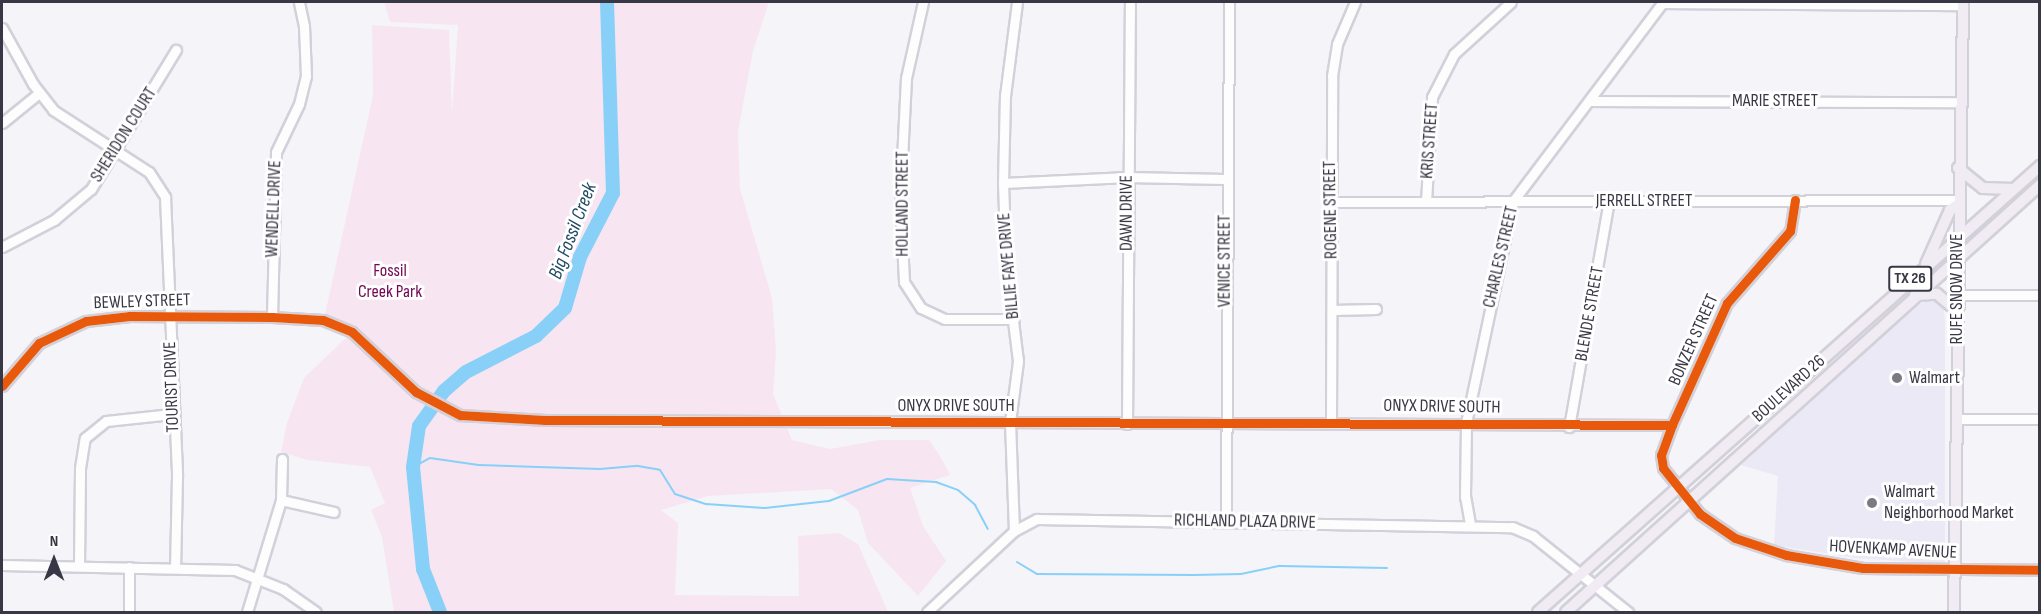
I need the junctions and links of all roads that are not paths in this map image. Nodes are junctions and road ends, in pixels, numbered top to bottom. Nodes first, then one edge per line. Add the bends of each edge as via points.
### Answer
1 (299, 2) edge
2 (923, 2) edge
3 (1017, 2) edge
4 (1130, 2) edge
5 (1229, 2) edge
6 (1355, 2) edge
7 (1511, 2) edge
8 (1662, 2) edge
9 (1963, 3) edge
10 (2, 28) edge
11 (176, 50) dead end
12 (39, 93) junction
13 (1590, 101) junction
14 (1959, 102) junction
15 (2, 123) edge
16 (117, 152) junction
17 (2040, 166) edge
18 (1958, 168) junction
19 (1127, 177) junction
20 (1225, 179) junction
21 (1003, 183) junction
22 (2040, 185) edge
23 (2013, 189) junction
24 (1795, 200) junction
25 (1513, 201) junction
26 (1609, 201) junction
27 (1329, 202) junction
28 (1426, 202) junction
29 (1958, 202) junction
30 (1958, 238) junction
31 (2, 247) edge
32 (1958, 256) junction
33 (1926, 264) junction
34 (1915, 295) junction
35 (1958, 295) junction
36 (2040, 295) edge
37 (1376, 309) dead end
38 (1332, 310) junction
39 (1957, 310) junction
40 (170, 316) junction
41 (272, 317) junction
42 (1014, 319) junction
43 (1812, 368) junction
44 (1822, 379) junction
45 (2, 386) edge
46 (172, 414) junction
47 (2040, 418) edge
48 (1956, 419) junction
49 (1225, 421) junction
50 (1011, 422) junction
51 (1331, 423) junction
52 (1466, 423) junction
53 (1127, 424) junction
54 (1672, 425) junction
55 (1569, 427) junction
56 (282, 459) dead end
57 (1679, 488) junction
58 (281, 500) junction
59 (1689, 501) junction
60 (334, 512) dead end
61 (1226, 521) junction
62 (1470, 524) junction
63 (1014, 531) junction
64 (2, 565) edge
65 (78, 566) junction
66 (129, 567) junction
67 (175, 568) junction
68 (1955, 570) junction
69 (2040, 570) edge
70 (1581, 576) junction
71 (256, 577) junction
72 (1592, 585) junction
73 (129, 612) edge
74 (247, 612) edge
75 (316, 612) edge
76 (927, 612) edge
77 (1538, 612) edge
78 (1566, 612) edge
79 (1628, 612) edge
80 (1954, 612) edge

1 - 41 street, WENDELL DRIVE via 306,76 299,104 276,152
2 - 42 street, HOLLAND STREET via 906,78 900,202 902,274 921,308 936,316 960,321
3 - 21 street, BILLIE FAYE DRIVE via 1005,96
4 - 19 street, DAWN DRIVE
5 - 20 street, VENICE STREET
6 - 27 street, ROGENE STREET via 1337,44 1332,76
7 - 28 street, KRIS STREET via 1454,54 1432,97
8 - 9 street
8 - 13 street, CHARLES STREET
9 - 14 main road, RUFE SNOW DRIVE
10 - 12 street, TOURIST DRIVE
11 - 16 street, SHERIDON COURT
12 - 15 street
12 - 16 street, TOURIST DRIVE via 60,116
13 - 14 street, MARIE STREET
13 - 25 street, CHARLES STREET
14 - 18 main road, RUFE SNOW DRIVE
16 - 31 street, SHERIDON COURT via 74,206
16 - 40 street, TOURIST DRIVE via 148,172 165,197
17 - 23 main road, BOULEVARD 26 / TX 26
18 - 23 main road via 1983,188
18 - 29 main road, RUFE SNOW DRIVE
19 - 20 street
19 - 21 street
19 - 53 street, DAWN DRIVE
20 - 49 street, VENICE STREET
21 - 42 street, BILLIE FAYE DRIVE via 1006,265
22 - 32 main road, BOULEVARD 26 / TX 26
23 - 30 main road, BOULEVARD 26 / TX 26
24 - 26 street, JERRELL STREET
24 - 29 street, JERRELL STREET
24 - 54 street, BONZER STREET via 1790,231 1726,303
25 - 26 street, JERRELL STREET
25 - 28 street, JERRELL STREET
25 - 52 street, CHARLES STREET
26 - 55 street, BLENDE STREET
27 - 28 street, JERRELL STREET
27 - 38 street, ROGENE STREET
29 - 30 main road, RUFE SNOW DRIVE
29 - 33 main road via 1950,210
30 - 32 main road, RUFE SNOW DRIVE
30 - 33 main road, BOULEVARD 26 / TX 26
32 - 34 main road, BOULEVARD 26 / TX 26
32 - 35 main road, RUFE SNOW DRIVE
33 - 43 main road, BOULEVARD 26 / TX 26
34 - 39 main road via 1937,294
34 - 44 main road, BOULEVARD 26 / TX 26
35 - 36 street
35 - 39 main road, RUFE SNOW DRIVE
37 - 38 street
38 - 51 street, ROGENE STREET
39 - 48 main road, RUFE SNOW DRIVE
40 - 41 street, BEWLEY STREET
40 - 45 street, BEWLEY STREET via 101,317 69,327 27,353
40 - 46 street, TOURIST DRIVE
41 - 50 street, ONYX DRIVE SOUTH via 323,320 352,332 416,392 460,415 545,420
42 - 50 street, BILLIE FAYE DRIVE via 1018,361
43 - 44 main road
43 - 57 main road, BOULEVARD 26 / TX 26
44 - 59 main road, BOULEVARD 26 / TX 26
46 - 65 street via 106,421 85,438 80,459
46 - 67 street, TOURIST DRIVE via 177,476
47 - 48 street
48 - 68 main road, RUFE SNOW DRIVE
49 - 51 street, ONYX DRIVE SOUTH
49 - 53 street, ONYX DRIVE SOUTH
49 - 61 street, VENICE STREET
50 - 53 street, ONYX DRIVE SOUTH
50 - 63 street, BILLIE FAYE DRIVE
51 - 52 street, ONYX DRIVE SOUTH
52 - 55 street, ONYX DRIVE SOUTH
52 - 62 street, CHARLES STREET via 1465,497
54 - 55 street, ONYX DRIVE SOUTH
54 - 57 street, BONZER STREET via 1661,455 1663,468
56 - 58 street
57 - 59 street, BONZER STREET
57 - 70 main road, BOULEVARD 26 / TX 26
58 - 60 street
58 - 71 street
59 - 68 street, HOVENKAMP AVENUE via 1700,514 1735,538 1786,555 1838,566
59 - 72 main road, BOULEVARD 26 / TX 26
61 - 62 street, RICHLAND PLAZA DRIVE
61 - 63 street, RICHLAND PLAZA DRIVE via 1037,519
62 - 70 street, RICHLAND PLAZA DRIVE via 1522,531
63 - 76 street, RICHLAND PLAZA DRIVE
64 - 65 street
65 - 66 street
66 - 67 street
66 - 73 street
67 - 71 street via 219,568
68 - 69 street, HOVENKAMP AVENUE
68 - 80 main road, RUFE SNOW DRIVE
70 - 72 street, RICHLAND PLAZA DRIVE
70 - 77 main road, BOULEVARD 26 / TX 26
71 - 74 street
71 - 75 street via 283,589
72 - 78 main road, BOULEVARD 26 / TX 26
72 - 79 street, RICHLAND PLAZA DRIVE

